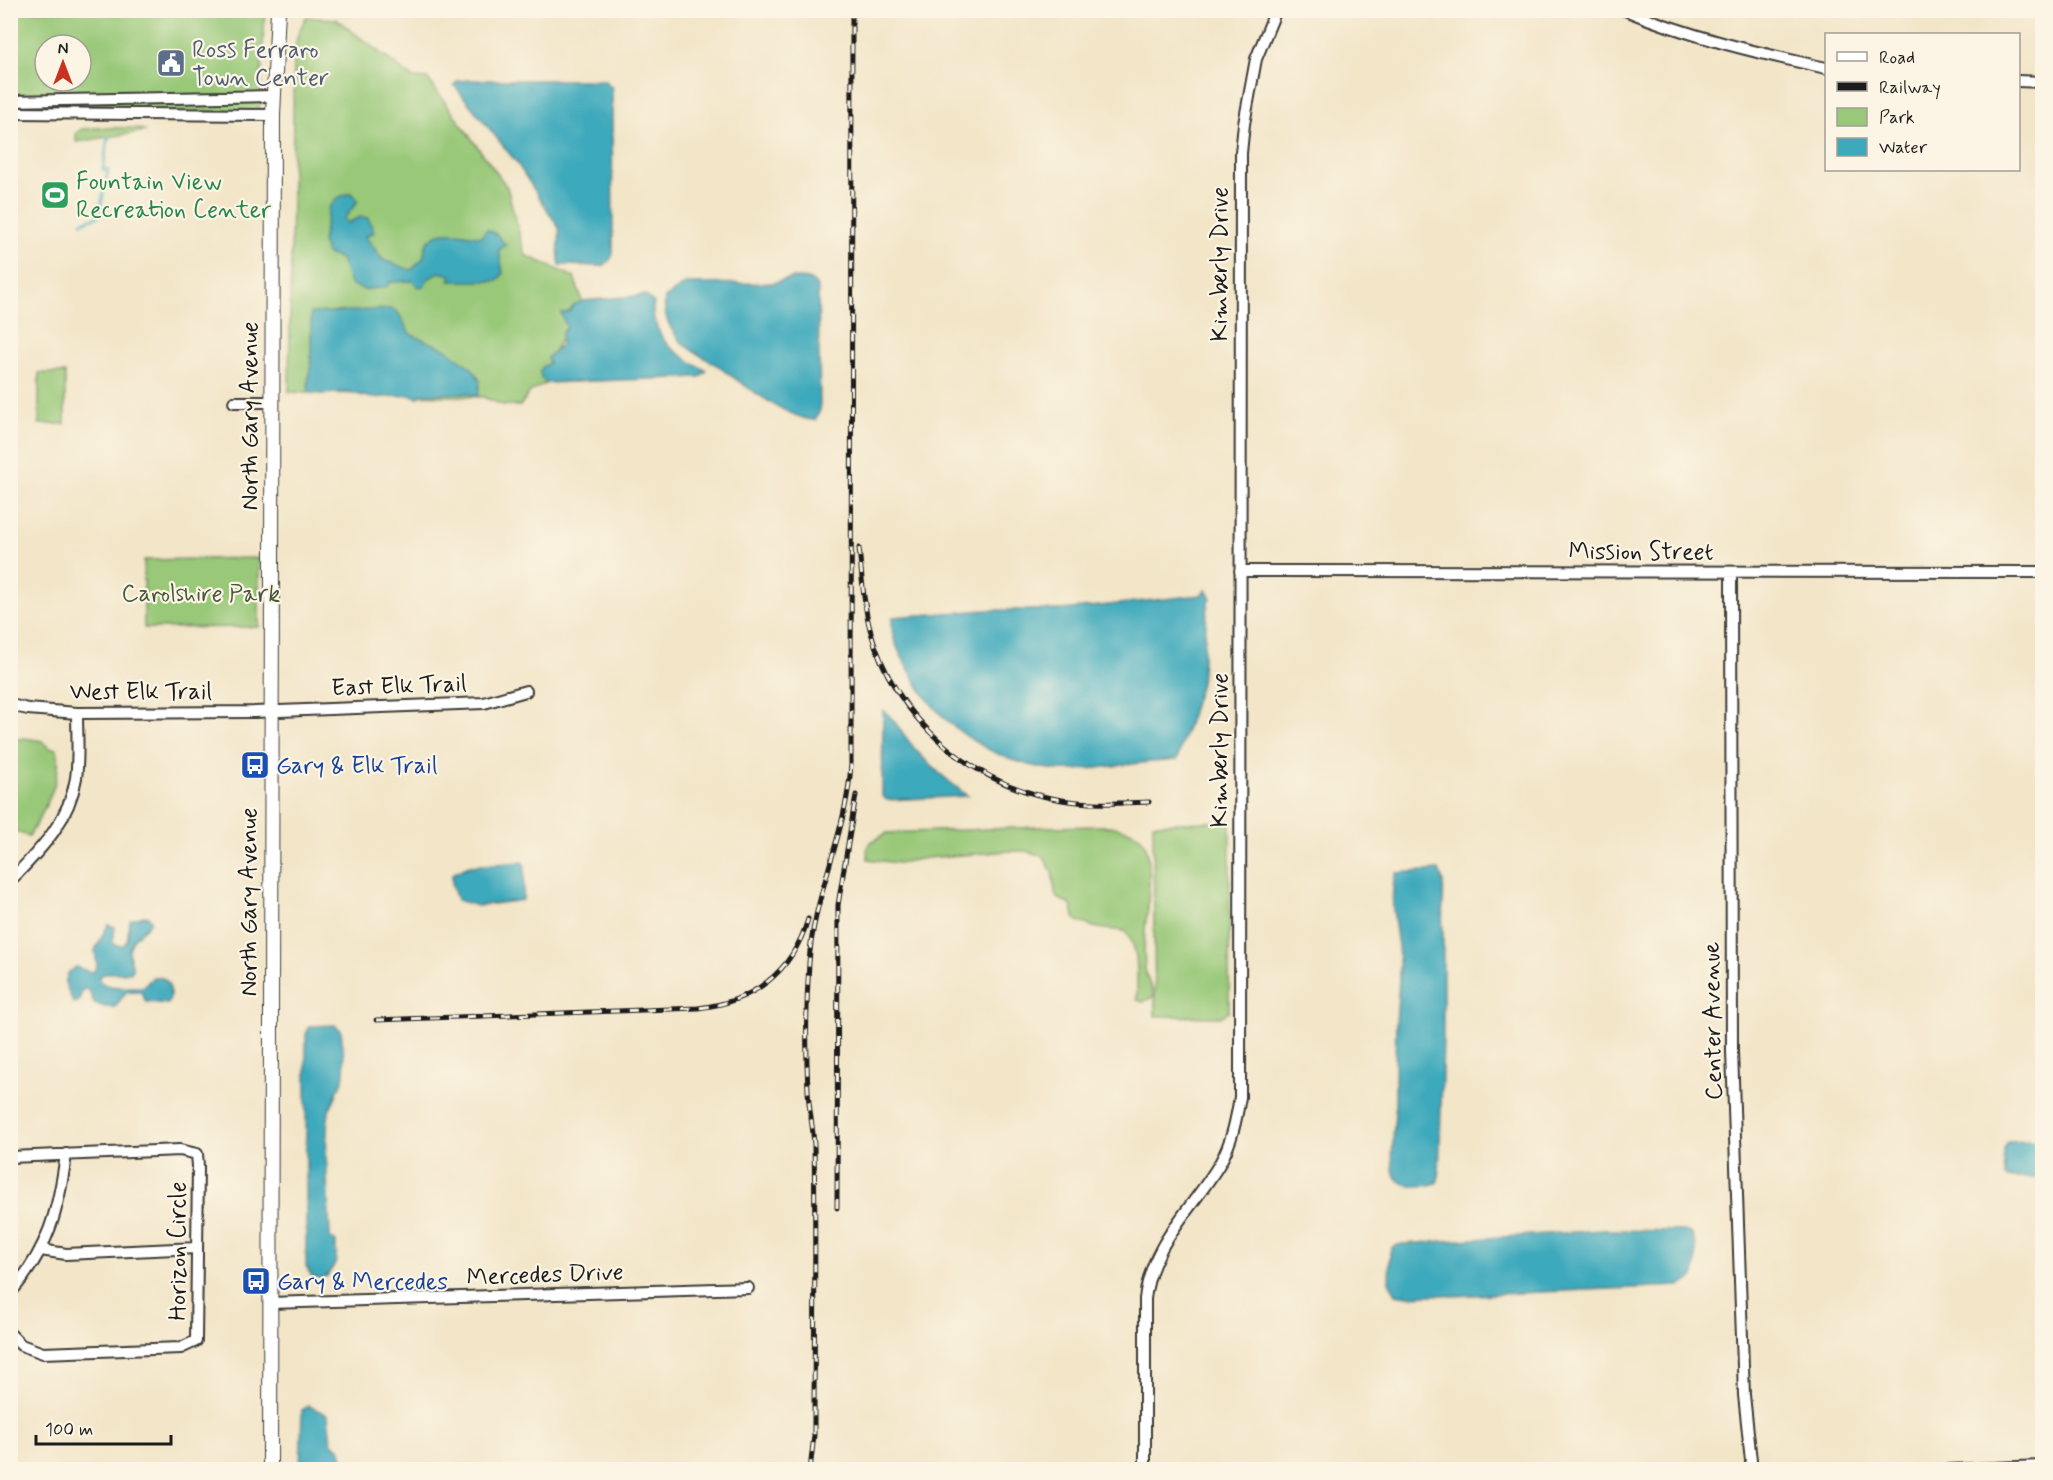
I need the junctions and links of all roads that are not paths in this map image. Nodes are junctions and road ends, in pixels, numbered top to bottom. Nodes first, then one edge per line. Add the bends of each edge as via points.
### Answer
1 (278, 10) edge
2 (1276, 10) edge
3 (1625, 10) edge
4 (1825, 68) edge
5 (2020, 81) edge
6 (2043, 82) edge
7 (273, 96) junction
8 (10, 101) edge
9 (10, 113) edge
10 (273, 115) junction
11 (234, 402) dead end
12 (272, 402) junction
13 (1240, 572) junction
14 (1731, 572) junction
15 (2043, 572) edge
16 (526, 691) dead end
17 (10, 705) edge
18 (272, 711) junction
19 (77, 713) junction
20 (10, 881) edge
21 (66, 1154) junction
22 (10, 1156) edge
23 (197, 1248) junction
24 (41, 1250) junction
25 (748, 1288) dead end
26 (10, 1293) edge
27 (270, 1303) junction
28 (10, 1334) edge
29 (2043, 1466) edge
30 (270, 1470) edge
31 (1145, 1470) edge
32 (1752, 1470) edge
33 (1948, 1470) edge

1 - 7 street, North Gary Avenue
2 - 13 street, Kimberly Drive via 1256,59 1241,153
3 - 4 street via 1721,43
5 - 6 street
7 - 8 street
7 - 10 street, North Gary Avenue
9 - 10 street
10 - 12 street, North Gary Avenue
11 - 12 street
12 - 18 street, North Gary Avenue
13 - 14 street, Mission Street
13 - 31 street, Kimberly Drive via 1240,1097 1232,1135 1220,1163 1167,1237 1147,1284
14 - 15 street, Mission Street
14 - 32 street, Center Avenue via 1732,1051 1744,1395
16 - 18 street, East Elk Trail via 484,703
17 - 19 street, West Elk Trail
18 - 19 street, West Elk Trail
18 - 27 street, North Gary Avenue
19 - 20 street via 76,776 71,800 53,835
21 - 22 street, Horizon Circle
21 - 23 street, Horizon Circle via 180,1149 197,1154
21 - 24 street via 61,1192
23 - 24 street via 66,1254
23 - 28 street, Horizon Circle via 196,1341 181,1348 43,1353 21,1345
24 - 26 street
25 - 27 street, Mercedes Drive
27 - 30 street, North Gary Avenue
29 - 33 street

